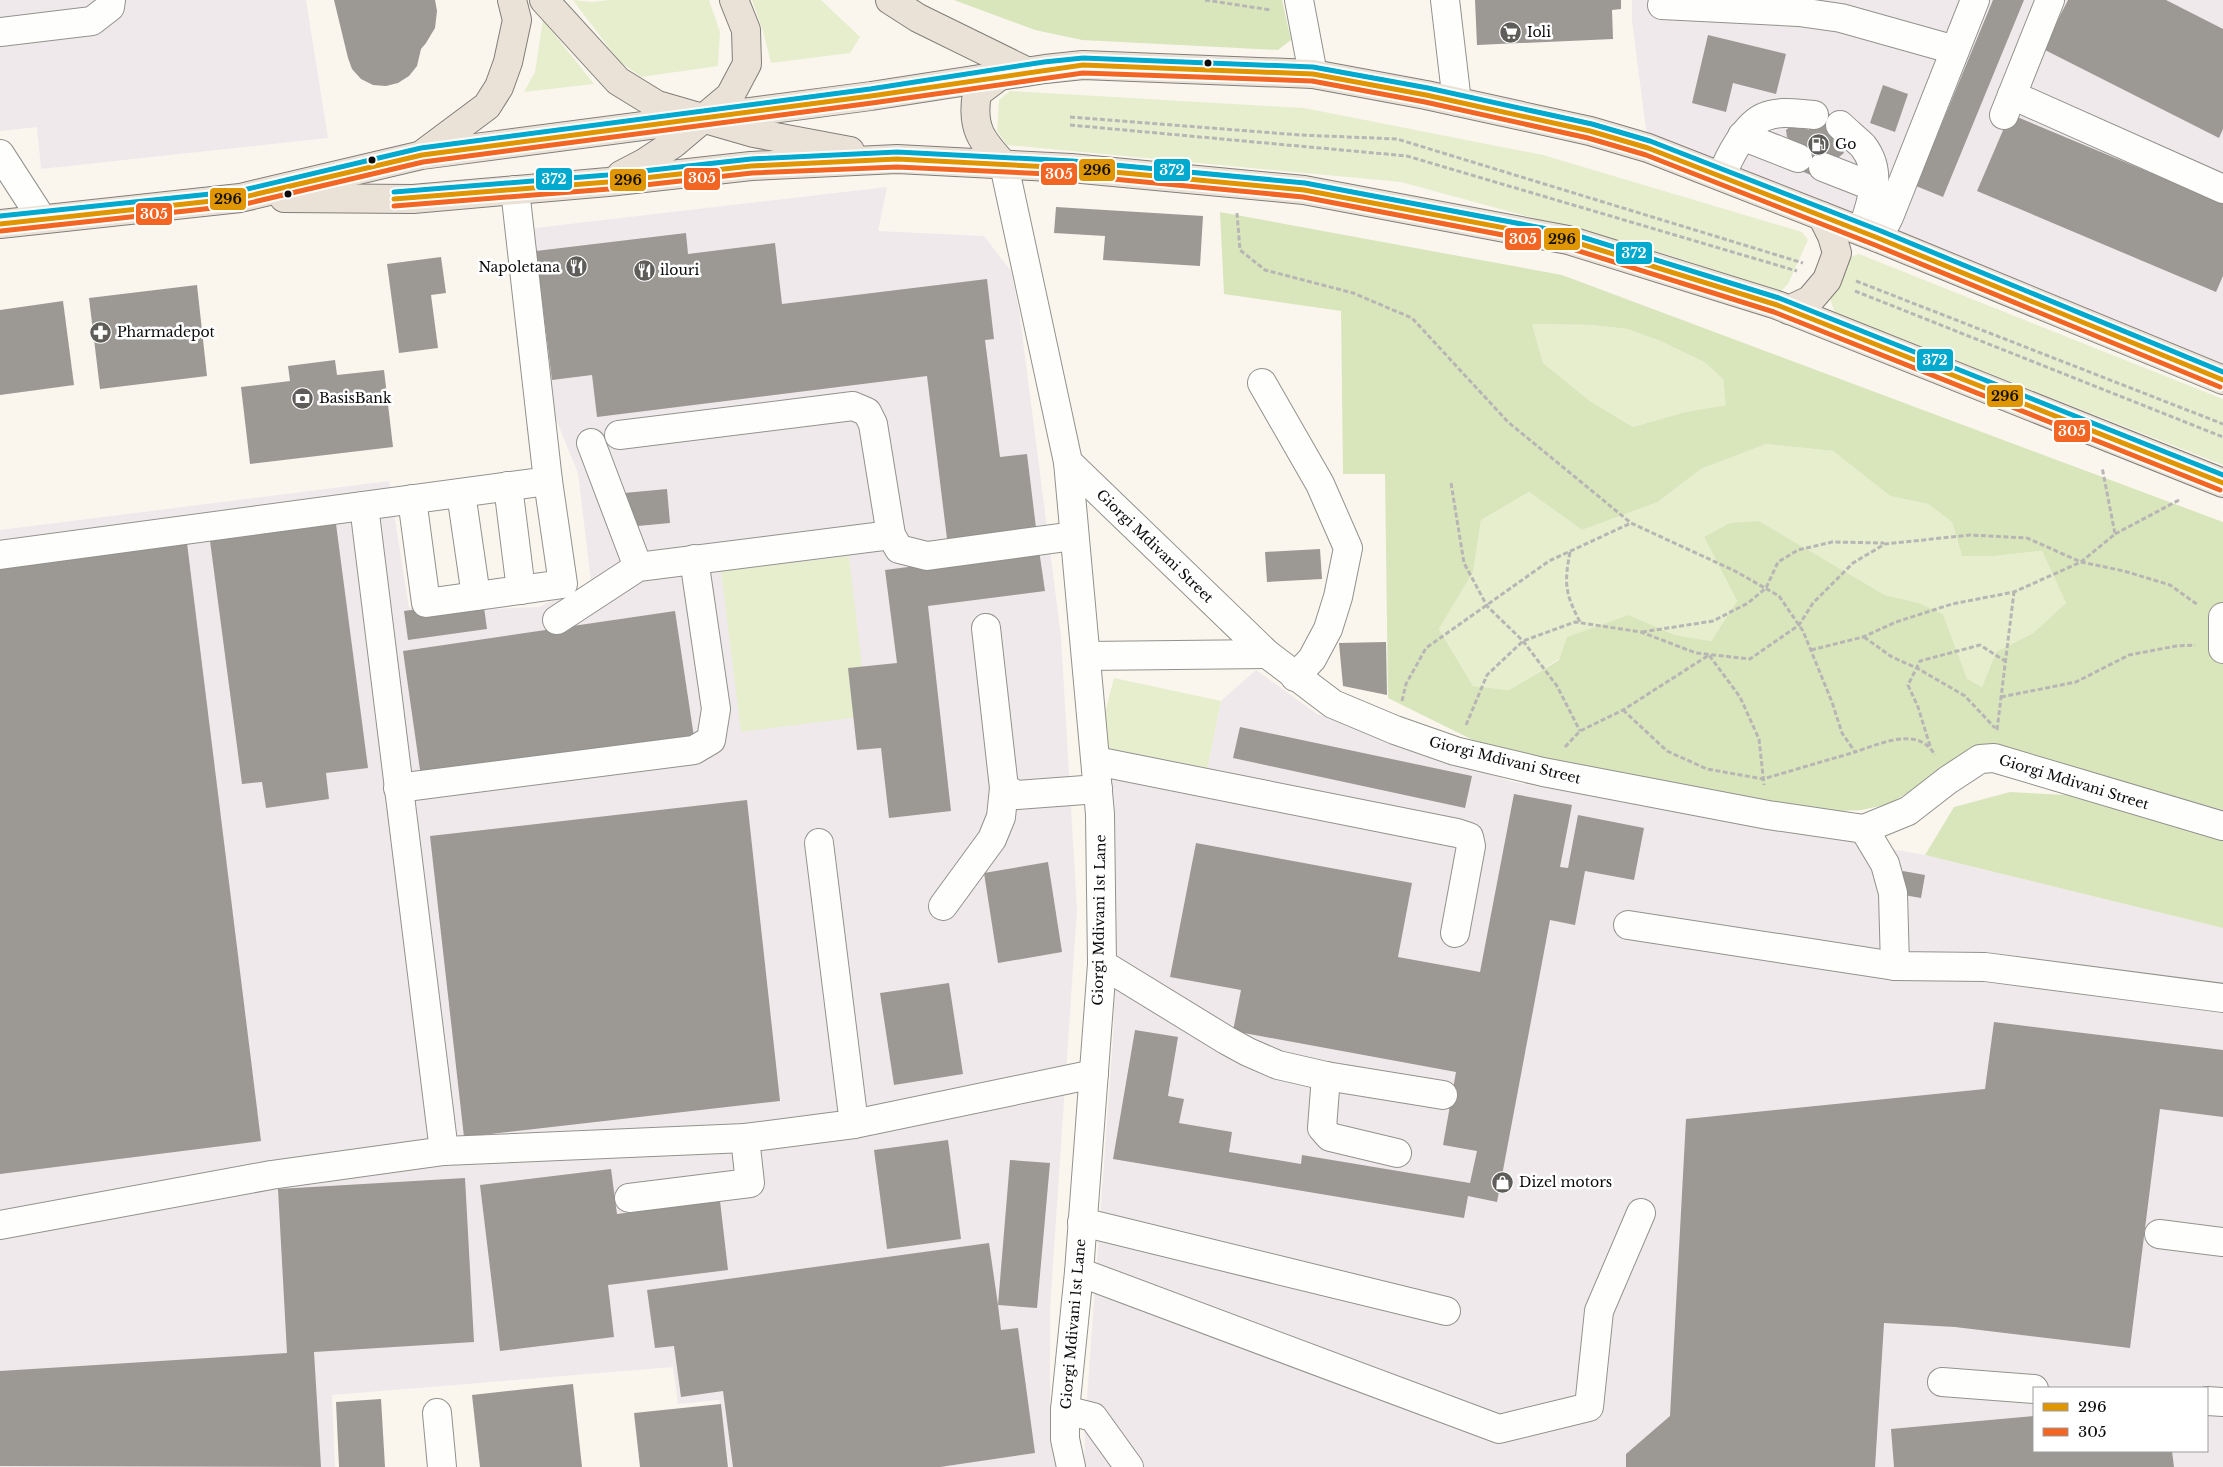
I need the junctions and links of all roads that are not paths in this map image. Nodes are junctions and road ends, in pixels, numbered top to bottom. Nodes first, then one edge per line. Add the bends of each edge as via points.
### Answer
1 (111, 0) edge
2 (512, 0) edge
3 (544, 0) edge
4 (734, 0) edge
5 (890, 0) edge
6 (1445, 0) edge
7 (1975, 0) edge
8 (2050, 0) edge
9 (1662, 5) dead end
10 (1301, 10) edge
11 (0, 32) edge
12 (1955, 50) junction
13 (1013, 73) junction
14 (1313, 74) junction
15 (1457, 102) junction
16 (1814, 116) dead end
17 (703, 119) junction
18 (1840, 126) dead end
19 (1742, 136) junction
20 (0, 154) edge
21 (422, 155) junction
22 (897, 159) junction
23 (1004, 165) junction
24 (1722, 176) junction
25 (608, 182) junction
26 (1874, 188) junction
27 (2223, 189) edge
28 (515, 190) junction
29 (240, 198) junction
30 (1822, 216) junction
31 (42, 219) junction
32 (0, 224) edge
33 (1870, 234) junction
34 (1789, 310) junction
35 (2223, 380) edge
36 (1262, 383) dead end
37 (619, 435) dead end
38 (591, 443) dead end
39 (1068, 462) junction
40 (548, 481) junction
41 (2223, 483) edge
42 (508, 486) junction
43 (461, 493) junction
44 (412, 499) junction
45 (364, 506) junction
46 (891, 535) junction
47 (1074, 536) junction
48 (0, 555) edge
49 (694, 559) junction
50 (638, 567) junction
51 (521, 590) junction
52 (476, 596) junction
53 (2223, 617) edge
54 (558, 620) dead end
55 (986, 628) dead end
56 (2223, 643) edge
57 (2223, 649) edge
58 (1267, 654) junction
59 (1086, 656) junction
60 (1296, 677) junction
61 (1096, 762) junction
62 (398, 788) junction
63 (1004, 788) junction
64 (1098, 789) junction
65 (2223, 826) edge
66 (1864, 829) junction
67 (820, 843) dead end
68 (943, 906) dead end
69 (1628, 925) dead end
70 (1456, 933) dead end
71 (1102, 964) junction
72 (1895, 966) junction
73 (2223, 998) edge
74 (1094, 1074) junction
75 (1326, 1076) junction
76 (1443, 1096) dead end
77 (854, 1124) junction
78 (745, 1138) junction
79 (444, 1151) junction
80 (1397, 1153) dead end
81 (629, 1198) dead end
82 (1641, 1214) dead end
83 (1082, 1222) junction
84 (0, 1225) edge
85 (2159, 1234) dead end
86 (2223, 1242) edge
87 (1078, 1272) junction
88 (1446, 1311) dead end
89 (1942, 1382) dead end
90 (2033, 1388) edge
91 (2208, 1401) edge
92 (2223, 1402) edge
93 (1065, 1410) junction
94 (437, 1413) dead end
95 (442, 1467) edge
96 (1071, 1467) edge
97 (1129, 1467) edge

1 - 11 street via 110,7 92,21
2 - 21 main road via 517,20 499,87 487,106
3 - 17 main road via 618,81 657,105
4 - 17 main road via 746,30 747,64 730,96
5 - 13 main road
6 - 15 street
7 - 12 street
8 - 27 street via 2008,105
9 - 12 street via 1799,12 1841,18
10 - 14 street
12 - 33 street via 1889,217
13 - 14 main road via 1083,65
13 - 17 main road
13 - 23 main road via 977,93 974,110 976,128
14 - 15 main road
15 - 24 main road via 1590,131 1648,148
16 - 19 street via 1789,113 1763,117
17 - 21 main road
17 - 22 main road via 754,133
17 - 25 main road via 652,159
18 - 26 street via 1863,146 1874,166
19 - 24 street
19 - 26 street
20 - 31 street
21 - 29 main road
22 - 23 main road
22 - 25 main road via 751,166
23 - 34 main road via 1071,168 1304,190 1568,240
23 - 39 street
24 - 30 main road
25 - 28 main road
26 - 33 street
28 - 29 main road via 414,199
28 - 40 street
29 - 31 main road
30 - 33 main road
30 - 34 main road via 1837,252 1827,280 1810,300
31 - 32 main road
33 - 35 main road
34 - 41 main road
36 - 60 street via 1320,484 1348,548 1328,629 1312,659
37 - 46 street via 853,406 867,412 873,424
38 - 50 street
39 - 47 street, Giorgi Mdivani 1st Lane
39 - 58 street, Giorgi Mdivani Street
40 - 42 street
40 - 51 street via 563,584
42 - 43 street
42 - 51 street
43 - 44 street
43 - 52 street
44 - 45 street
44 - 52 street via 426,603
45 - 48 street
45 - 62 street
46 - 47 street via 899,549 928,556
46 - 49 street
47 - 59 street, Giorgi Mdivani 1st Lane
49 - 50 street
49 - 62 street via 716,708 710,740 694,750
50 - 54 street
51 - 52 street
53 - 56 street
55 - 63 street
56 - 57 street
58 - 59 street
58 - 60 street, Giorgi Mdivani Street
59 - 61 street, Giorgi Mdivani 1st Lane
60 - 66 street, Giorgi Mdivani Street via 1333,704 1455,751 1543,772 1768,815
61 - 64 street, Giorgi Mdivani 1st Lane
61 - 70 street via 1457,832 1469,837 1471,846
62 - 79 street
63 - 64 street via 1017,795
63 - 68 street via 1001,817 992,839
64 - 71 street, Giorgi Mdivani 1st Lane
65 - 66 street, Giorgi Mdivani Street via 1994,758 1980,759 1908,811
66 - 72 street via 1885,864 1893,893
67 - 77 street
69 - 72 street
71 - 74 street, Giorgi Mdivani 1st Lane
71 - 75 street via 1248,1052 1278,1065
72 - 73 street via 1985,967
74 - 77 street
74 - 83 street, Giorgi Mdivani 1st Lane
75 - 76 street
75 - 80 street via 1324,1133
77 - 78 street
78 - 79 street
78 - 81 street via 750,1183
79 - 84 street via 271,1175
82 - 87 street via 1599,1311 1589,1406 1499,1429
83 - 87 street, Giorgi Mdivani 1st Lane
83 - 88 street
85 - 86 street
87 - 93 street, Giorgi Mdivani 1st Lane
89 - 90 street
91 - 92 street
93 - 96 street, Giorgi Mdivani 1st Lane via 1065,1439
93 - 97 street via 1093,1418
94 - 95 street

